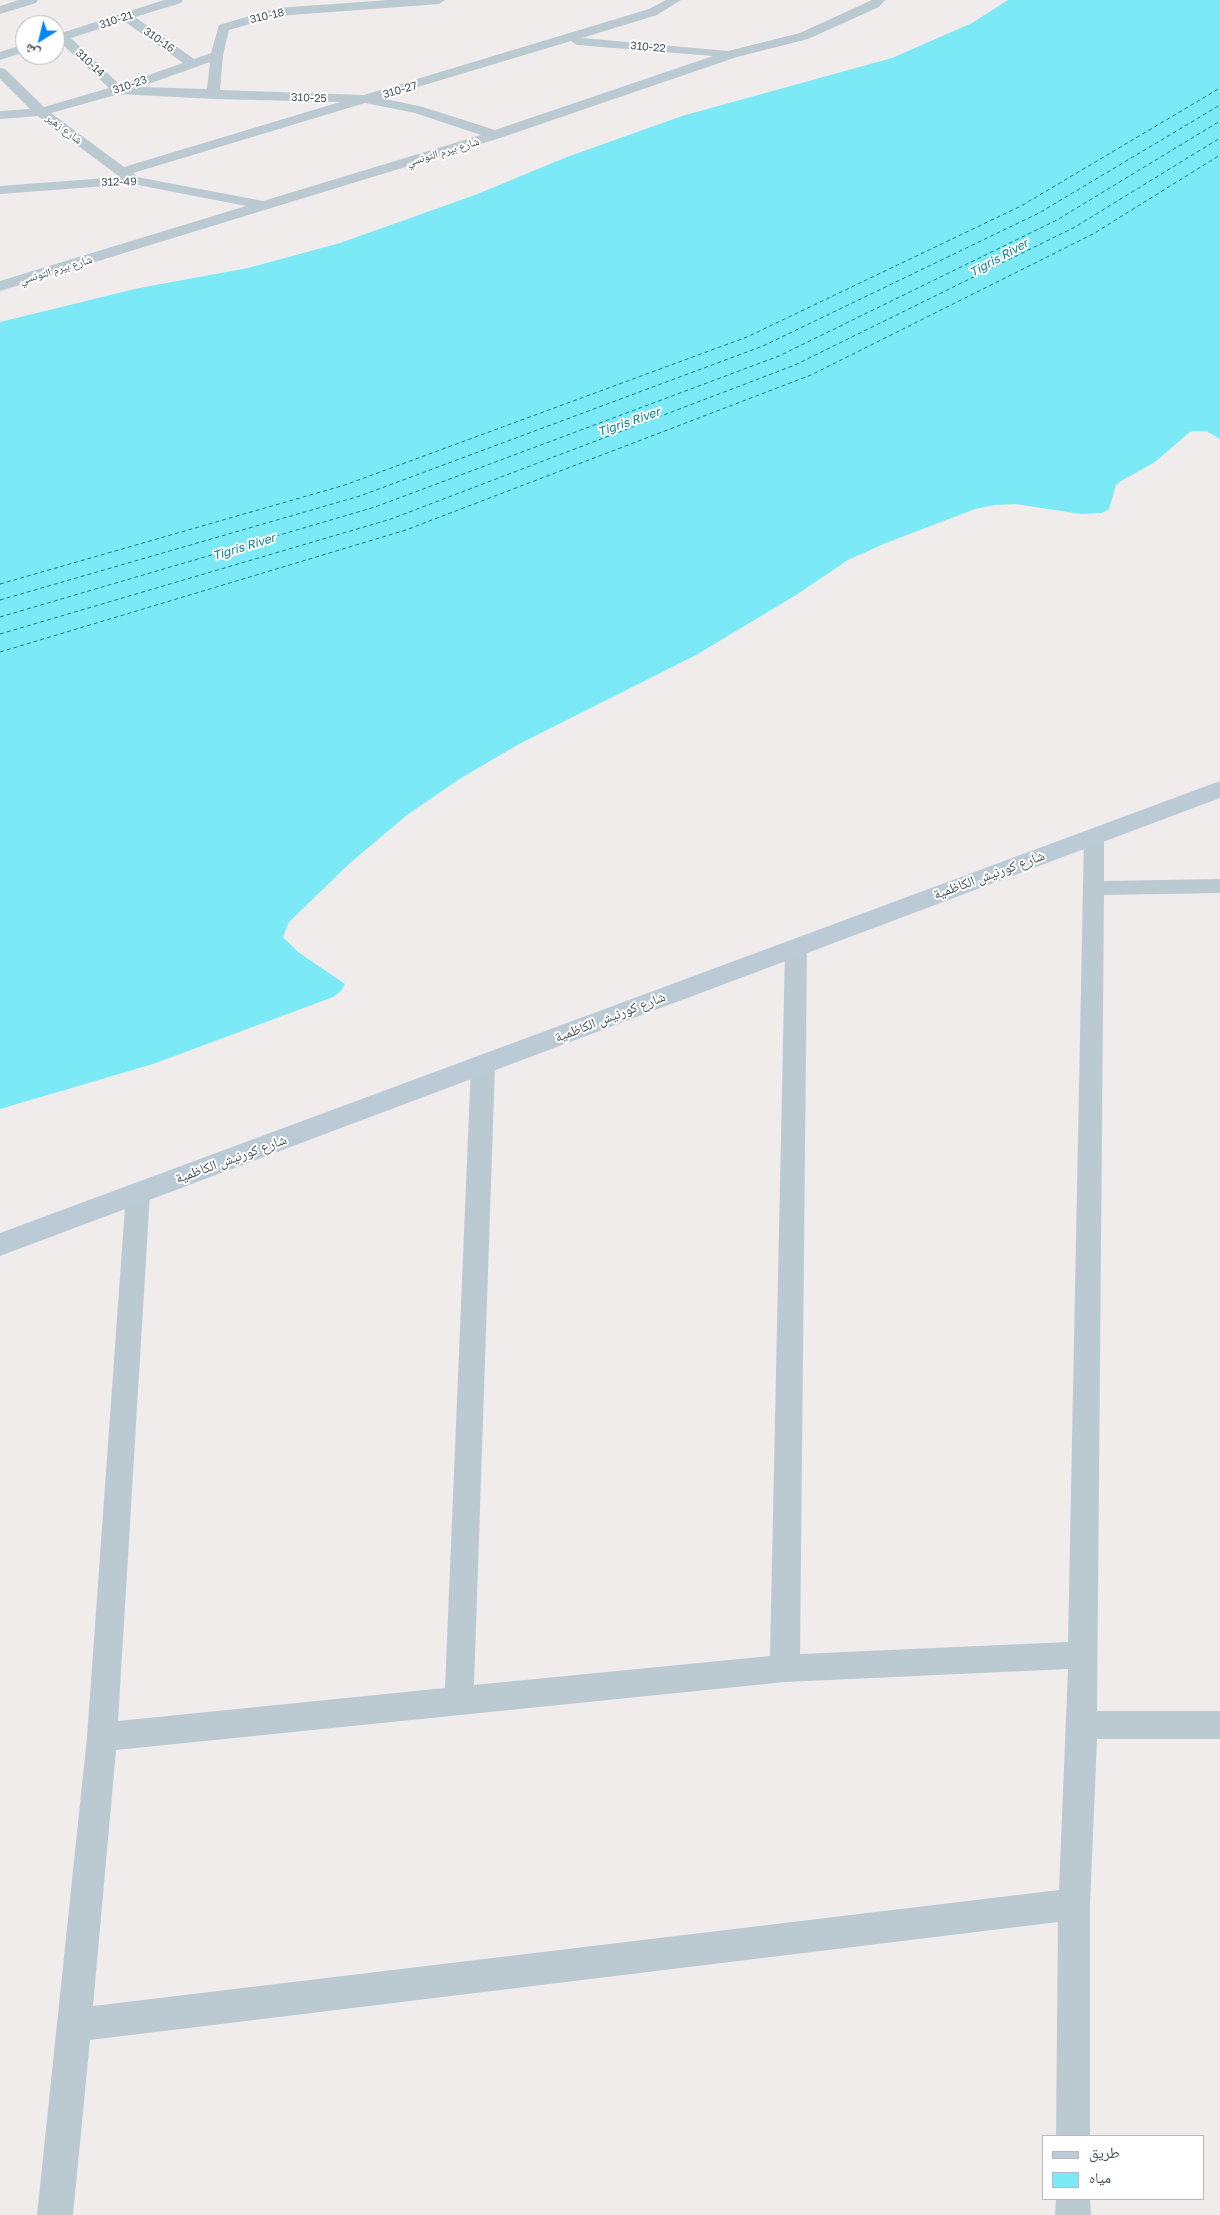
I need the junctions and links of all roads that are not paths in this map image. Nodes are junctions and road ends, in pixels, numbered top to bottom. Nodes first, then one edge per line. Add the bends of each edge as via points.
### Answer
1 (32, 0) edge
2 (177, 0) edge
3 (266, 0) edge
4 (439, 0) edge
5 (675, 0) edge
6 (856, 1) dead end
7 (877, 2) edge
8 (0, 10) edge
9 (277, 12) junction
10 (126, 17) junction
11 (65, 36) edge
12 (564, 40) junction
13 (65, 44) edge
14 (15, 51) edge
15 (732, 54) junction
16 (218, 55) junction
17 (0, 56) edge
18 (192, 63) junction
19 (0, 73) edge
20 (118, 90) junction
21 (213, 95) junction
22 (365, 99) junction
23 (41, 112) junction
24 (0, 115) edge
25 (495, 135) junction
26 (128, 176) junction
27 (0, 190) edge
28 (266, 206) junction
29 (0, 286) edge
30 (1220, 789) edge
31 (1094, 836) junction
32 (1220, 886) edge
33 (1093, 888) junction
34 (796, 948) junction
35 (483, 1065) junction
36 (138, 1193) junction
37 (0, 1245) edge
38 (1083, 1655) junction
39 (785, 1668) junction
40 (459, 1700) junction
41 (1082, 1725) junction
42 (1220, 1725) edge
43 (102, 1737) junction
44 (1074, 1904) junction
45 (76, 2025) junction
46 (1073, 2135) edge
47 (1073, 2200) edge
48 (55, 2215) edge
49 (1073, 2215) edge

1 - 8 street
2 - 10 street, 310-21
3 - 9 street
4 - 9 street, 310-18
5 - 12 street, 310-27 via 653,12
6 - 7 street
7 - 15 street, شارع بيرم التونسي via 804,36
9 - 16 street, 310-18 via 224,28
10 - 11 street, 310-21
10 - 18 street, 310-16
12 - 15 street, 310-22
12 - 22 street, 310-27
13 - 20 street, 310-14
14 - 17 street
15 - 25 street, شارع بيرم التونسي
16 - 18 street, 310-23
16 - 21 street, 310-18
18 - 20 street, 310-23
19 - 23 street, شارع زهير
20 - 21 street, 310-25
20 - 23 street, 310-23
21 - 22 street, 310-25
22 - 25 street, 310-25 via 418,110
22 - 26 street, 310-27
23 - 24 street, 310-23
23 - 26 street, شارع زهير
25 - 28 street, شارع بيرم التونسي
26 - 27 street, 312-49
26 - 28 street, 312-49
28 - 29 street, شارع بيرم التونسي
30 - 31 street, شارع كورنيش الكاظمية
31 - 33 street
31 - 34 street, شارع كورنيش الكاظمية
32 - 33 street
33 - 38 street
34 - 35 street, شارع كورنيش الكاظمية
34 - 39 street
35 - 36 street, شارع كورنيش الكاظمية
35 - 40 street
36 - 37 street, شارع كورنيش الكاظمية
36 - 43 street
38 - 39 street
38 - 41 street
39 - 40 street
40 - 43 street
41 - 42 street
41 - 44 street
43 - 45 street
44 - 45 street
44 - 46 street
45 - 48 street
47 - 49 street

